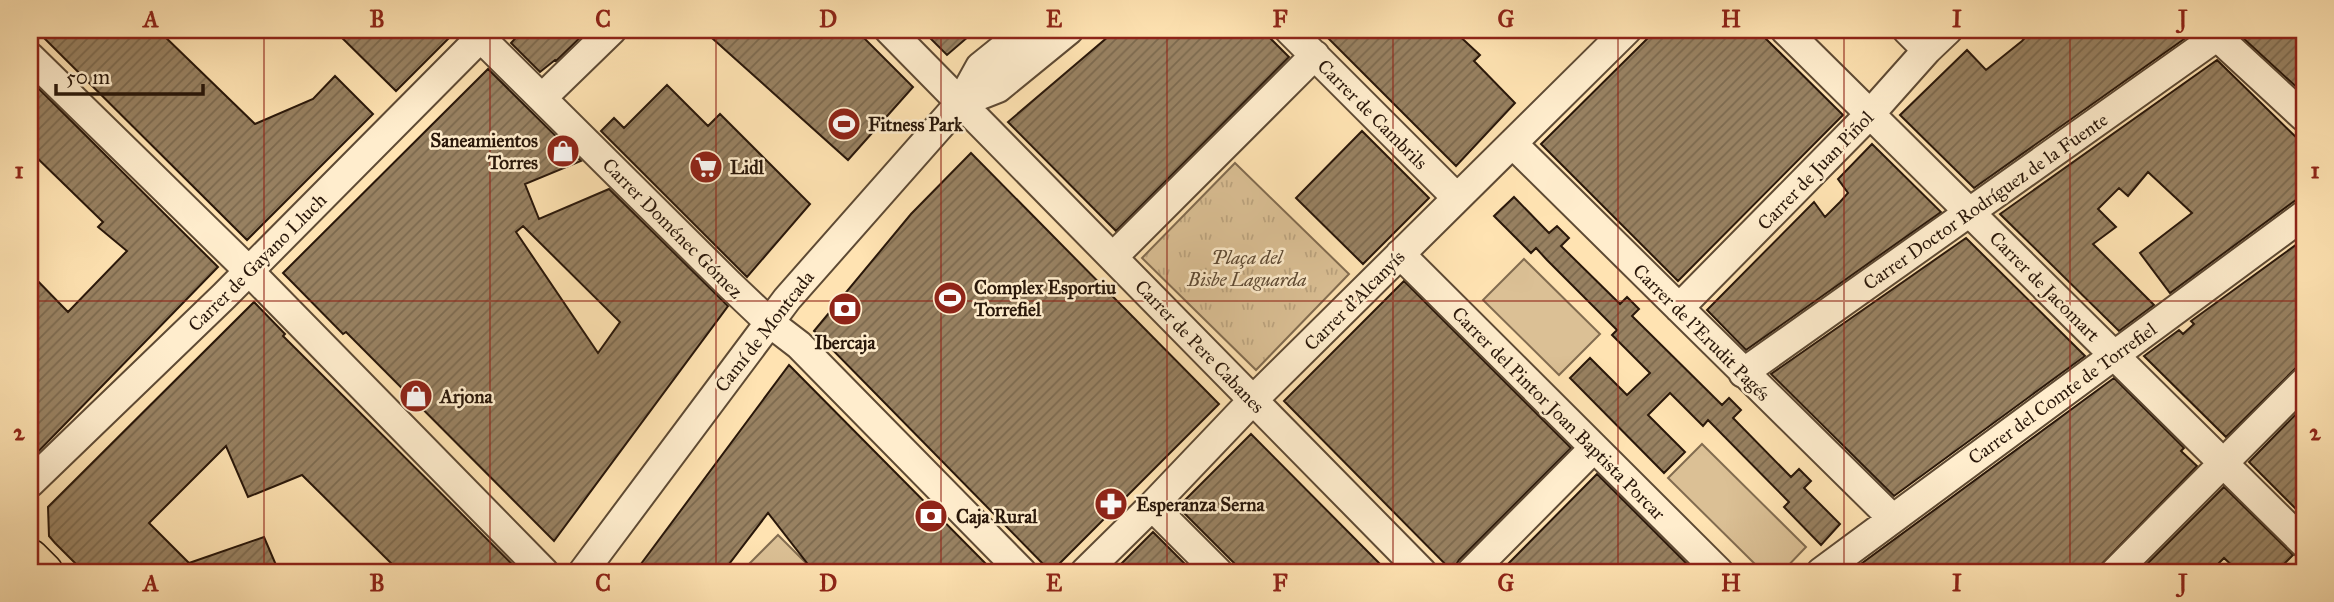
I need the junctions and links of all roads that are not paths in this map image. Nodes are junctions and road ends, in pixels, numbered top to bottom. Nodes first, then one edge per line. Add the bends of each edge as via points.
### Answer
1 (612, 30) edge
2 (889, 30) edge
3 (1027, 30) edge
4 (1069, 30) edge
5 (1289, 30) edge
6 (1627, 30) edge
7 (1786, 30) edge
8 (1907, 30) edge
9 (1948, 30) edge
10 (2218, 32) edge
11 (487, 36) edge
12 (1927, 50) junction
13 (1314, 55) junction
14 (30, 57) edge
15 (542, 98) junction
16 (960, 103) junction
17 (1870, 114) junction
18 (2304, 117) edge
19 (1513, 144) junction
20 (1457, 198) junction
21 (1970, 211) junction
22 (2304, 215) edge
23 (1400, 254) junction
24 (1113, 257) junction
25 (249, 271) junction
26 (1679, 308) junction
27 (769, 322) junction
28 (2115, 355) junction
29 (1743, 373) junction
30 (2304, 382) edge
31 (1253, 400) junction
32 (1594, 448) junction
33 (2224, 463) junction
34 (30, 484) edge
35 (1152, 506) junction
36 (1892, 518) junction
37 (2304, 542) edge
38 (30, 558) edge
39 (44, 572) edge
40 (544, 572) edge
41 (583, 572) edge
42 (1022, 572) edge
43 (1084, 572) edge
44 (1218, 572) edge
45 (1422, 572) edge
46 (1471, 572) edge
47 (1718, 572) edge
48 (1821, 572) edge
49 (2115, 572) edge

1 - 15 street
2 - 16 street, Carrer de Pere Cabanes
3 - 16 street, Camí de Montcada via 980,68
4 - 16 street, Camí de Montcada via 998,88
5 - 13 street, Carrer de Cambrils
6 - 19 street, Carrer d'Alcanyís
7 - 17 street, Carrer de Jacomart
8 - 12 street
9 - 12 street, Carrer de Juan Piñol
10 - 18 street
10 - 21 street, Carrer Doctor Rodríguez de la Fuente
11 - 15 street, Carrer Doménec Gómez
11 - 25 street, Carrer de Gayano Lluch
12 - 17 street, Carrer de Juan Piñol
13 - 20 street, Carrer de Cambrils
13 - 24 street
14 - 25 street
15 - 27 street, Carrer Doménec Gómez
16 - 24 street, Carrer de Pere Cabanes
16 - 27 street, Camí de Montcada
17 - 21 street, Carrer de Jacomart
17 - 26 street, Carrer de Juan Piñol
19 - 20 street, Carrer d'Alcanyís
19 - 26 street, Carrer de l'Erudit Pagés
20 - 23 street, Carrer d'Alcanyís
21 - 28 street, Carrer de Jacomart
21 - 29 street, Carrer Doctor Rodríguez de la Fuente
22 - 28 street, Carrer del Comte de Torrefiel
23 - 31 street, Carrer d'Alcanyís
23 - 32 street, Carrer del Pintor Joan Baptista Porcar
24 - 31 street, Carrer de Pere Cabanes
25 - 34 street, Carrer de Gayano Lluch
25 - 40 street
26 - 29 street, Carrer de l'Erudit Pagés
27 - 41 street, Camí de Montcada
27 - 42 street, Carrer Doménec Gómez via 799,345
28 - 33 street, Carrer de Jacomart
28 - 36 street, Carrer del Comte de Torrefiel
29 - 36 street, Carrer de l'Erudit Pagés
30 - 33 street
31 - 35 street, Carrer d'Alcanyís
31 - 45 street, Carrer de Pere Cabanes
32 - 46 street
32 - 47 street, Carrer del Pintor Joan Baptista Porcar
33 - 37 street, Carrer de Jacomart
33 - 49 street
35 - 43 street, Carrer d'Alcanyís
35 - 44 street
36 - 48 street, Carrer del Comte de Torrefiel
38 - 39 main road

